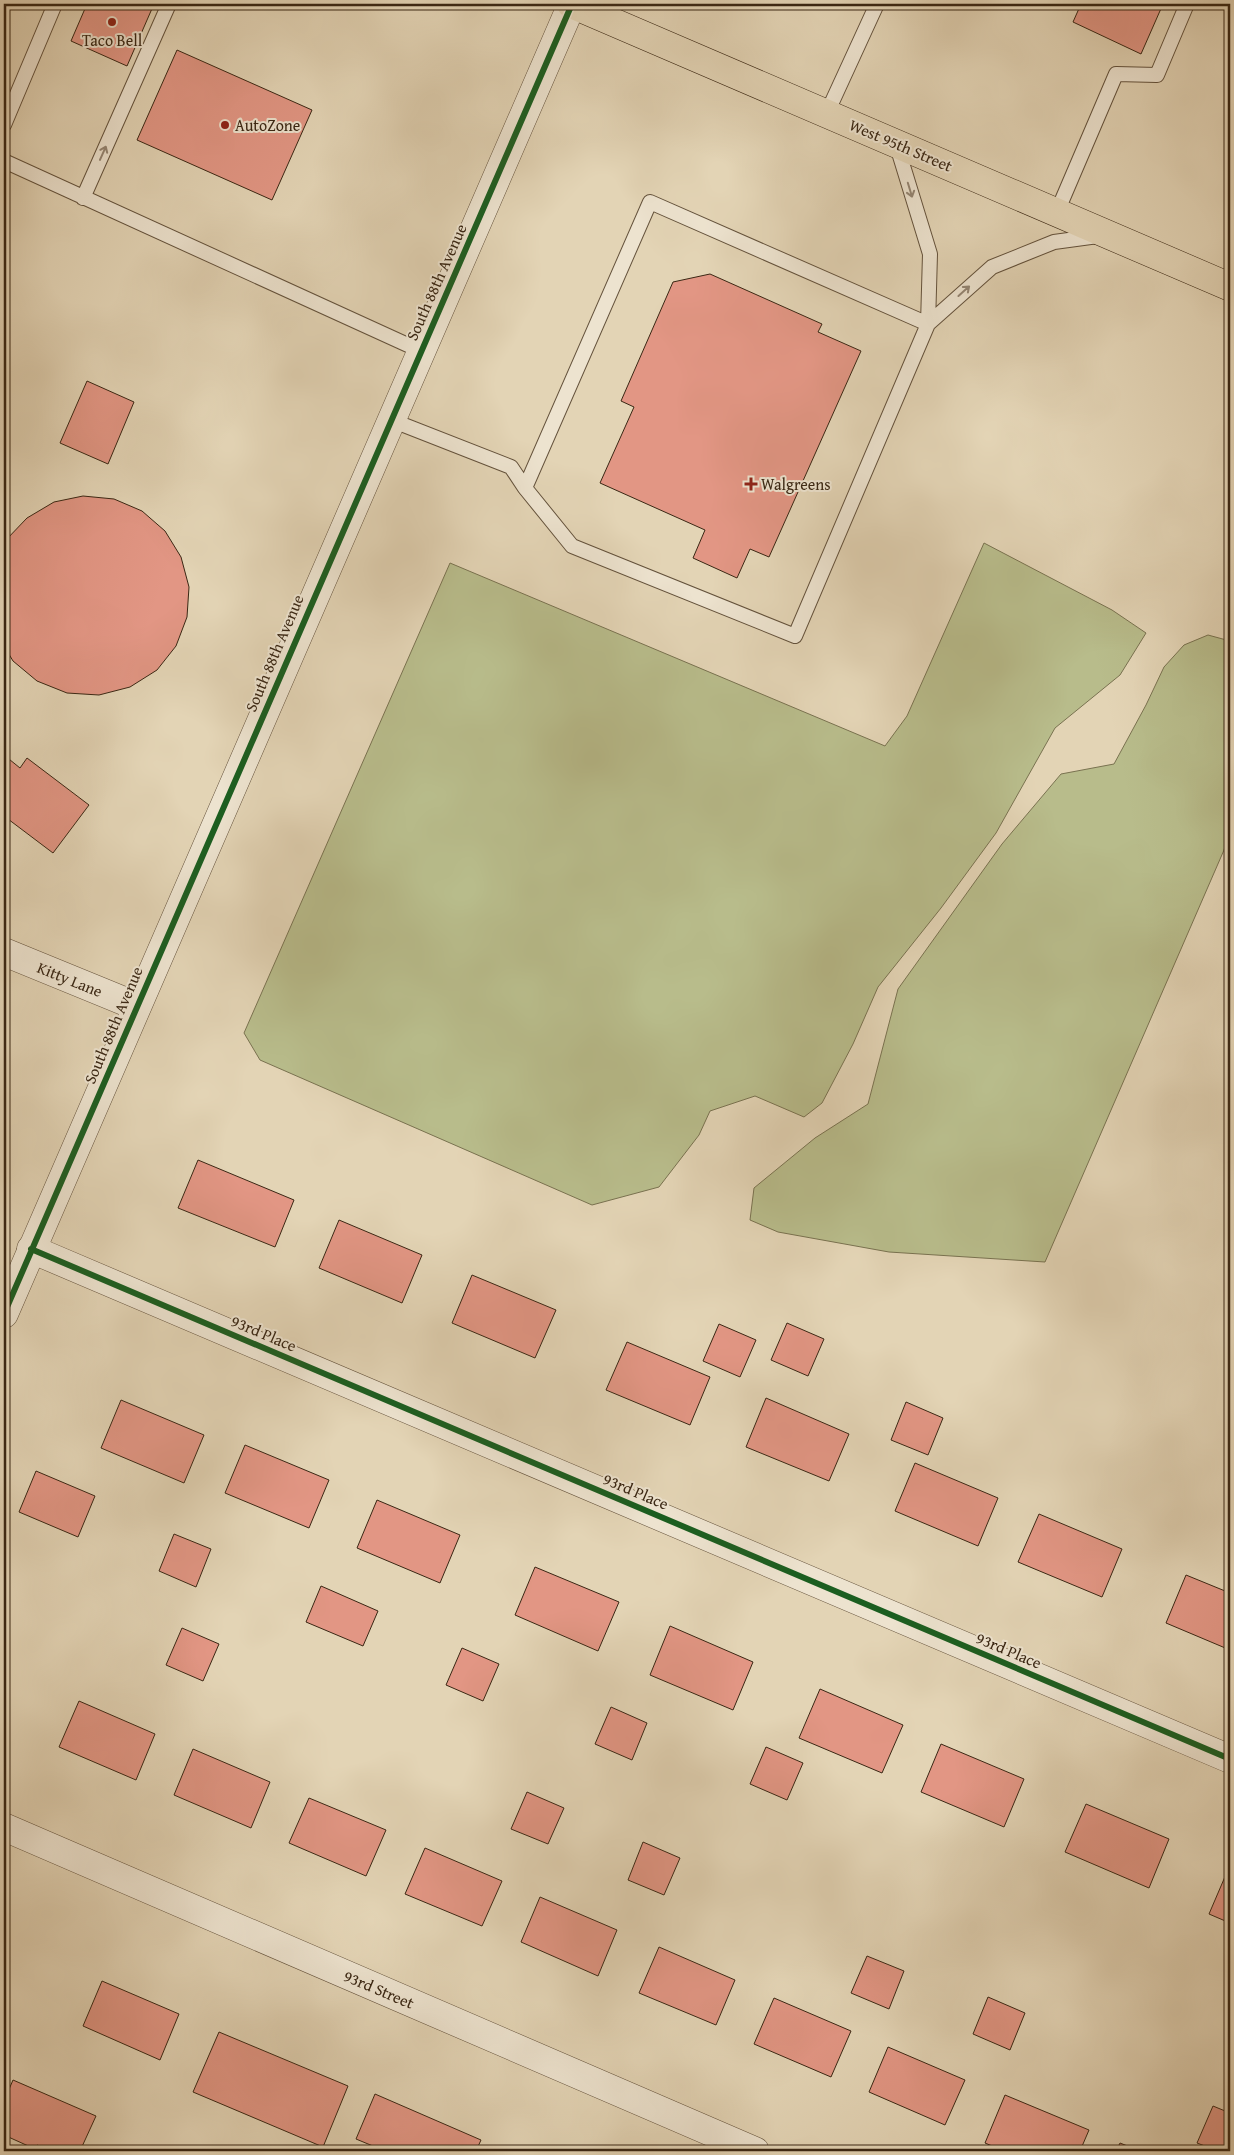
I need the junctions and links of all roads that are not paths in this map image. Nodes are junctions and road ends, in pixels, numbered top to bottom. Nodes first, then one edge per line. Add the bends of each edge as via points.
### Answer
1 (55, 4) edge
2 (169, 4) edge
3 (572, 4) edge
4 (877, 4) edge
5 (1187, 4) edge
6 (826, 114) junction
7 (4, 125) edge
8 (896, 143) junction
9 (4, 161) edge
10 (84, 198) junction
11 (1057, 212) junction
12 (1107, 234) junction
13 (1230, 287) edge
14 (928, 324) junction
15 (421, 351) junction
16 (391, 420) junction
17 (525, 488) junction
18 (4, 952) edge
19 (136, 1006) junction
20 (32, 1249) junction
21 (4, 1314) edge
22 (1230, 1759) edge
23 (4, 1828) edge
24 (755, 2151) edge

1 - 7 lane
10 -> 2 lane
3 - 6 main road, West 95th Street
3 - 15 street, South 88th Avenue
4 - 6 lane
5 - 11 lane via 1157,75 1116,74
6 - 8 main road, West 95th Street
8 - 11 main road, West 95th Street
8 -> 14 lane via 930,254
9 - 10 lane
10 - 15 lane
11 - 12 main road, West 95th Street
12 - 13 main road, West 95th Street
14 -> 12 lane via 992,267 1054,242
14 - 17 lane via 650,202
14 - 17 lane via 795,636 572,546
15 - 16 street, South 88th Avenue
16 - 17 lane via 511,468
16 - 19 street, South 88th Avenue
18 - 19 street, Kitty Lane
19 - 20 street, South 88th Avenue
20 - 21 street, South 88th Avenue
20 - 22 street, 93rd Place
23 - 24 street, 93rd Street

